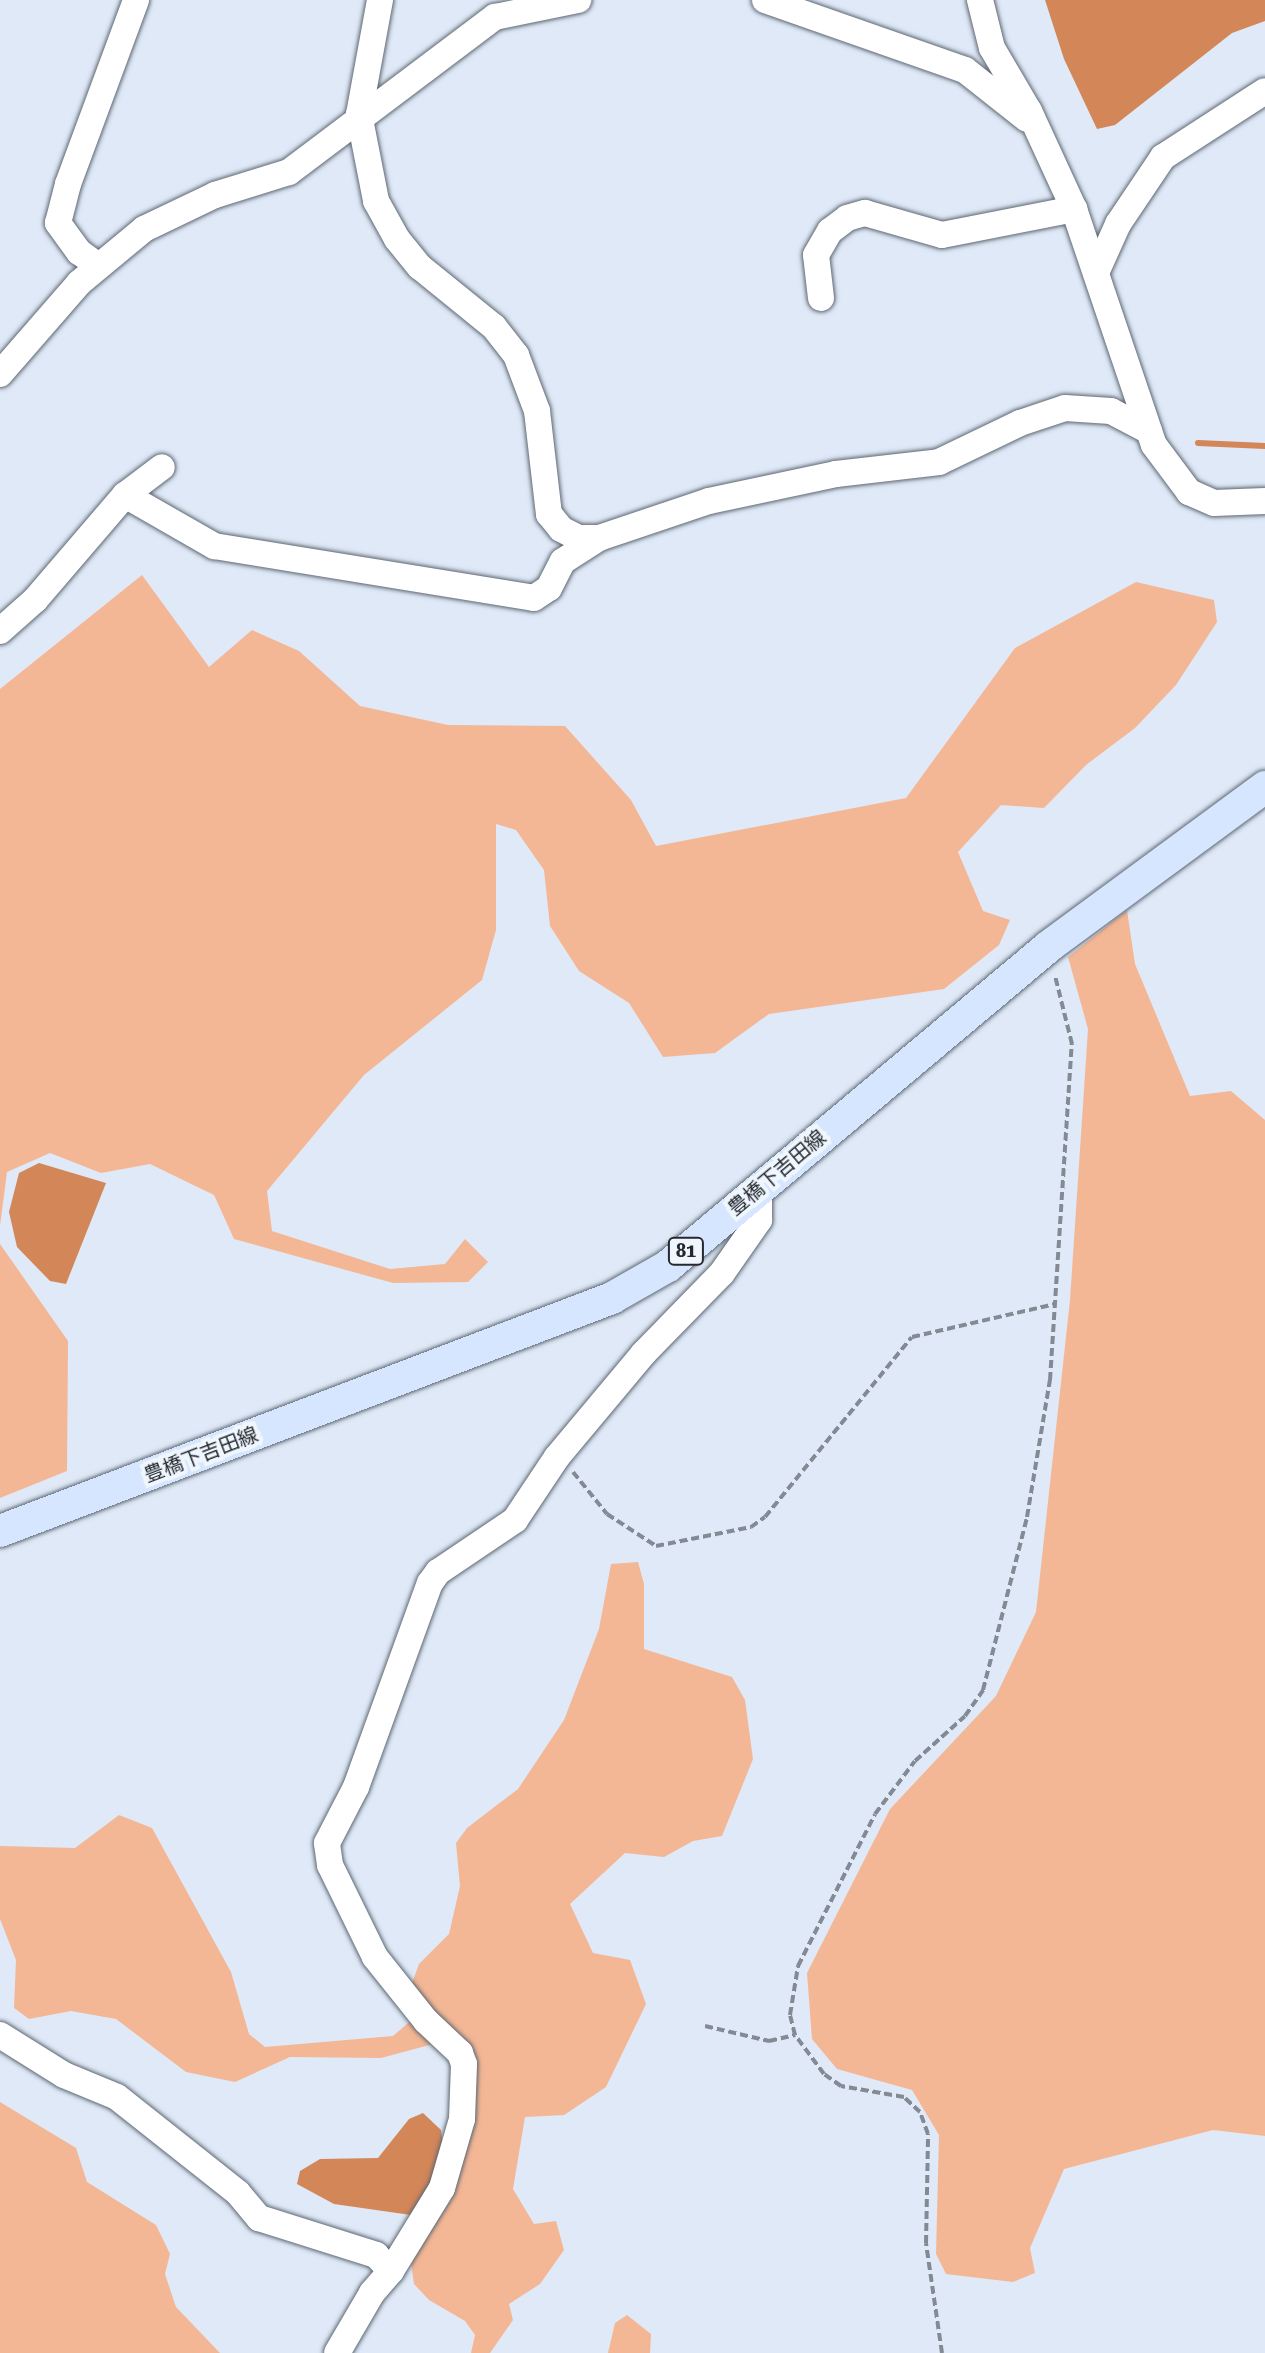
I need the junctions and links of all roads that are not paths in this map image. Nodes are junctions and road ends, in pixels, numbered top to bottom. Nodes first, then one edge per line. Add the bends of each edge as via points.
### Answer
1 (136, 0) edge
2 (380, 0) edge
3 (578, 0) edge
4 (765, 0) edge
5 (980, 0) edge
6 (1265, 91) edge
7 (359, 114) junction
8 (1036, 126) junction
9 (1074, 209) junction
10 (97, 265) junction
11 (1096, 273) junction
12 (821, 298) dead end
13 (0, 374) edge
14 (1149, 431) junction
15 (162, 467) dead end
16 (125, 495) junction
17 (1265, 501) edge
18 (599, 538) junction
19 (0, 631) edge
20 (1265, 787) edge
21 (759, 1187) junction
22 (0, 1531) edge
23 (0, 2035) edge
24 (391, 2271) junction
25 (337, 2353) edge

1 - 10 street via 58,223 79,252
2 - 7 street
3 - 7 street via 495,17
4 - 8 street via 965,70
5 - 8 street via 992,48
6 - 11 street via 1163,157 1118,224
7 - 10 street via 289,172 215,195 144,229
7 - 18 street via 376,201 397,239 420,267 494,327 528,379 549,514 579,538
8 - 9 street
9 - 11 street
9 - 12 street via 942,235 865,213 847,218 830,231 816,255
10 - 13 street
11 - 14 street
14 - 17 street via 1189,492 1214,503
14 - 18 street via 1111,411 1065,408 939,462 836,474 709,501
15 - 16 street
16 - 18 street via 214,546 534,598 549,588 563,561
16 - 19 street via 35,600
20 - 21 main road, 豊橋下吉田線 / 81 via 1048,947
21 - 22 main road, 豊橋下吉田線 / 81 via 668,1266 612,1298
21 - 24 street via 759,1220 722,1273 643,1354 557,1457 515,1520 430,1583 356,1787 327,1843 330,1865 369,1947 464,2064 462,2119 442,2188
23 - 24 street via 64,2075 117,2097 238,2193 259,2218 354,2246 376,2255
24 - 25 street

